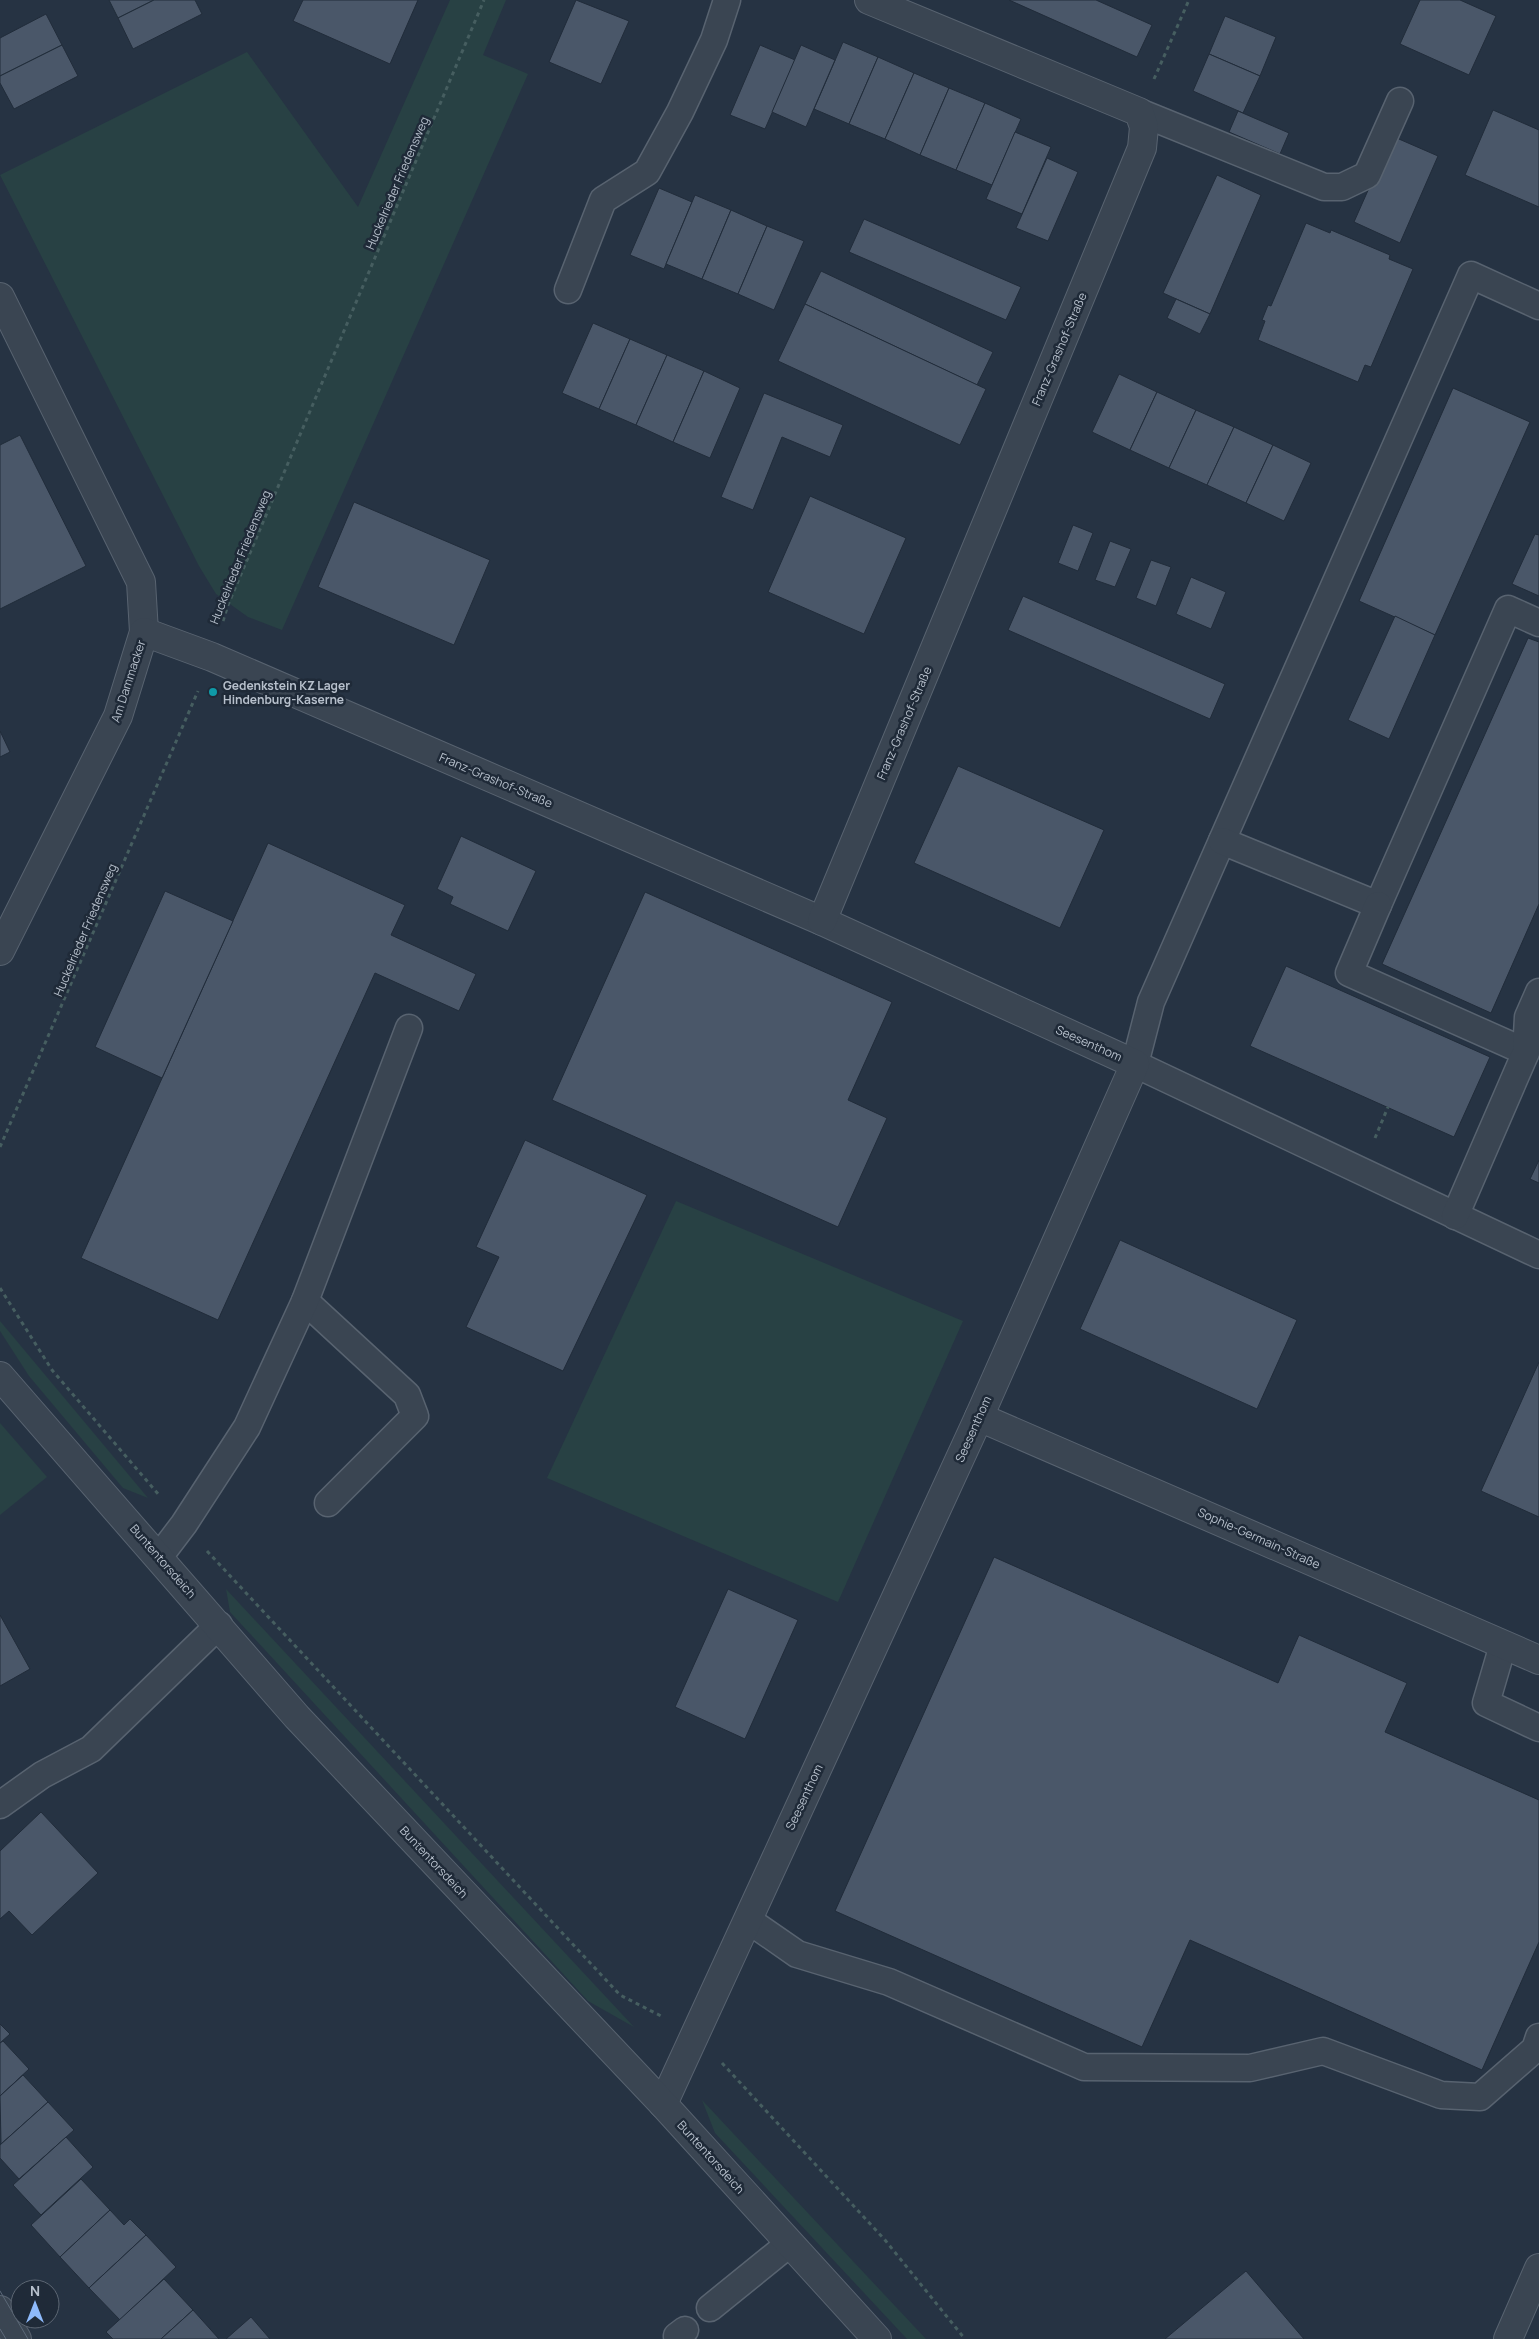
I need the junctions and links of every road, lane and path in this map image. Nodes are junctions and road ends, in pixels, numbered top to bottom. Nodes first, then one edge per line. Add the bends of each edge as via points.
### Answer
1 (484, 0) edge
2 (727, 0) edge
3 (869, 0) edge
4 (1189, 0) edge
5 (1400, 101) dead end
6 (1140, 112) junction
7 (568, 290) dead end
8 (0, 297) edge
9 (1539, 306) edge
10 (1539, 623) edge
11 (144, 632) junction
12 (212, 657) junction
13 (1222, 841) junction
14 (1378, 905) junction
15 (822, 921) junction
16 (0, 951) edge
17 (1539, 992) edge
18 (409, 1028) dead end
19 (1526, 1052) junction
20 (1135, 1064) junction
21 (0, 1147) edge
22 (1455, 1216) junction
23 (1539, 1255) edge
24 (0, 1288) edge
25 (305, 1301) junction
26 (0, 1376) edge
27 (979, 1417) junction
28 (328, 1503) dead end
29 (184, 1524) junction
30 (159, 1557) junction
31 (218, 1625) junction
32 (1503, 1644) junction
33 (1539, 1660) edge
34 (1539, 1728) edge
35 (0, 1805) edge
36 (748, 1920) junction
37 (696, 2034) junction
38 (1539, 2037) edge
39 (663, 2104) junction
40 (789, 2244) junction
41 (1539, 2268) edge
42 (0, 2310) edge
43 (693, 2323) dead end
44 (17, 2339) edge
45 (877, 2339) edge
46 (965, 2339) edge
47 (1508, 2339) edge

1 - 12 path, Huckelrieder Friedensweg via 228,605
2 - 7 lane via 714,40 680,112 647,172 603,200
3 - 6 street
4 - 6 path
5 - 6 lane via 1367,176 1342,188 1324,188
6 - 15 street, Franz-Grashof-Straße via 1144,127 1142,148
8 - 11 street, Am Dammacker via 141,582
9 - 13 lane via 1471,274
10 - 14 lane via 1508,609
11 - 12 street, Franz-Grashof-Straße
11 - 16 street, Am Dammacker via 118,716
12 - 15 street, Franz-Grashof-Straße
12 - 21 path, Huckelrieder Friedensweg
13 - 14 lane
13 - 20 lane via 1150,1002
14 - 19 lane via 1349,973
15 - 20 street, Seesenthom
17 - 19 lane via 1528,1017
18 - 25 lane
19 - 22 lane
20 - 22 lane
20 - 27 street, Seesenthom
22 - 23 lane
24 - 29 path via 52,1370
25 - 28 lane via 407,1395 415,1416
25 - 29 lane via 247,1426
26 - 30 street, Buntentorsdeich
27 - 32 street, Sophie-Germain-Straße
27 - 36 street, Seesenthom
29 - 30 lane
29 - 37 path via 232,1580 620,1995
30 - 31 street, Buntentorsdeich
31 - 35 lane via 91,1749 42,1775
31 - 39 street, Buntentorsdeich via 297,1717
32 - 33 street, Sophie-Germain-Straße
32 - 34 lane via 1486,1702
36 - 37 street, Seesenthom
36 - 38 lane via 797,1954 889,1982 1084,2067 1250,2068 1323,2051 1441,2095 1480,2097 1535,2049
37 - 39 street, Seesenthom
37 - 46 path via 884,2240
39 - 40 street, Buntentorsdeich
40 - 43 lane
40 - 45 street, Buntentorsdeich
41 - 47 street
42 - 44 street

